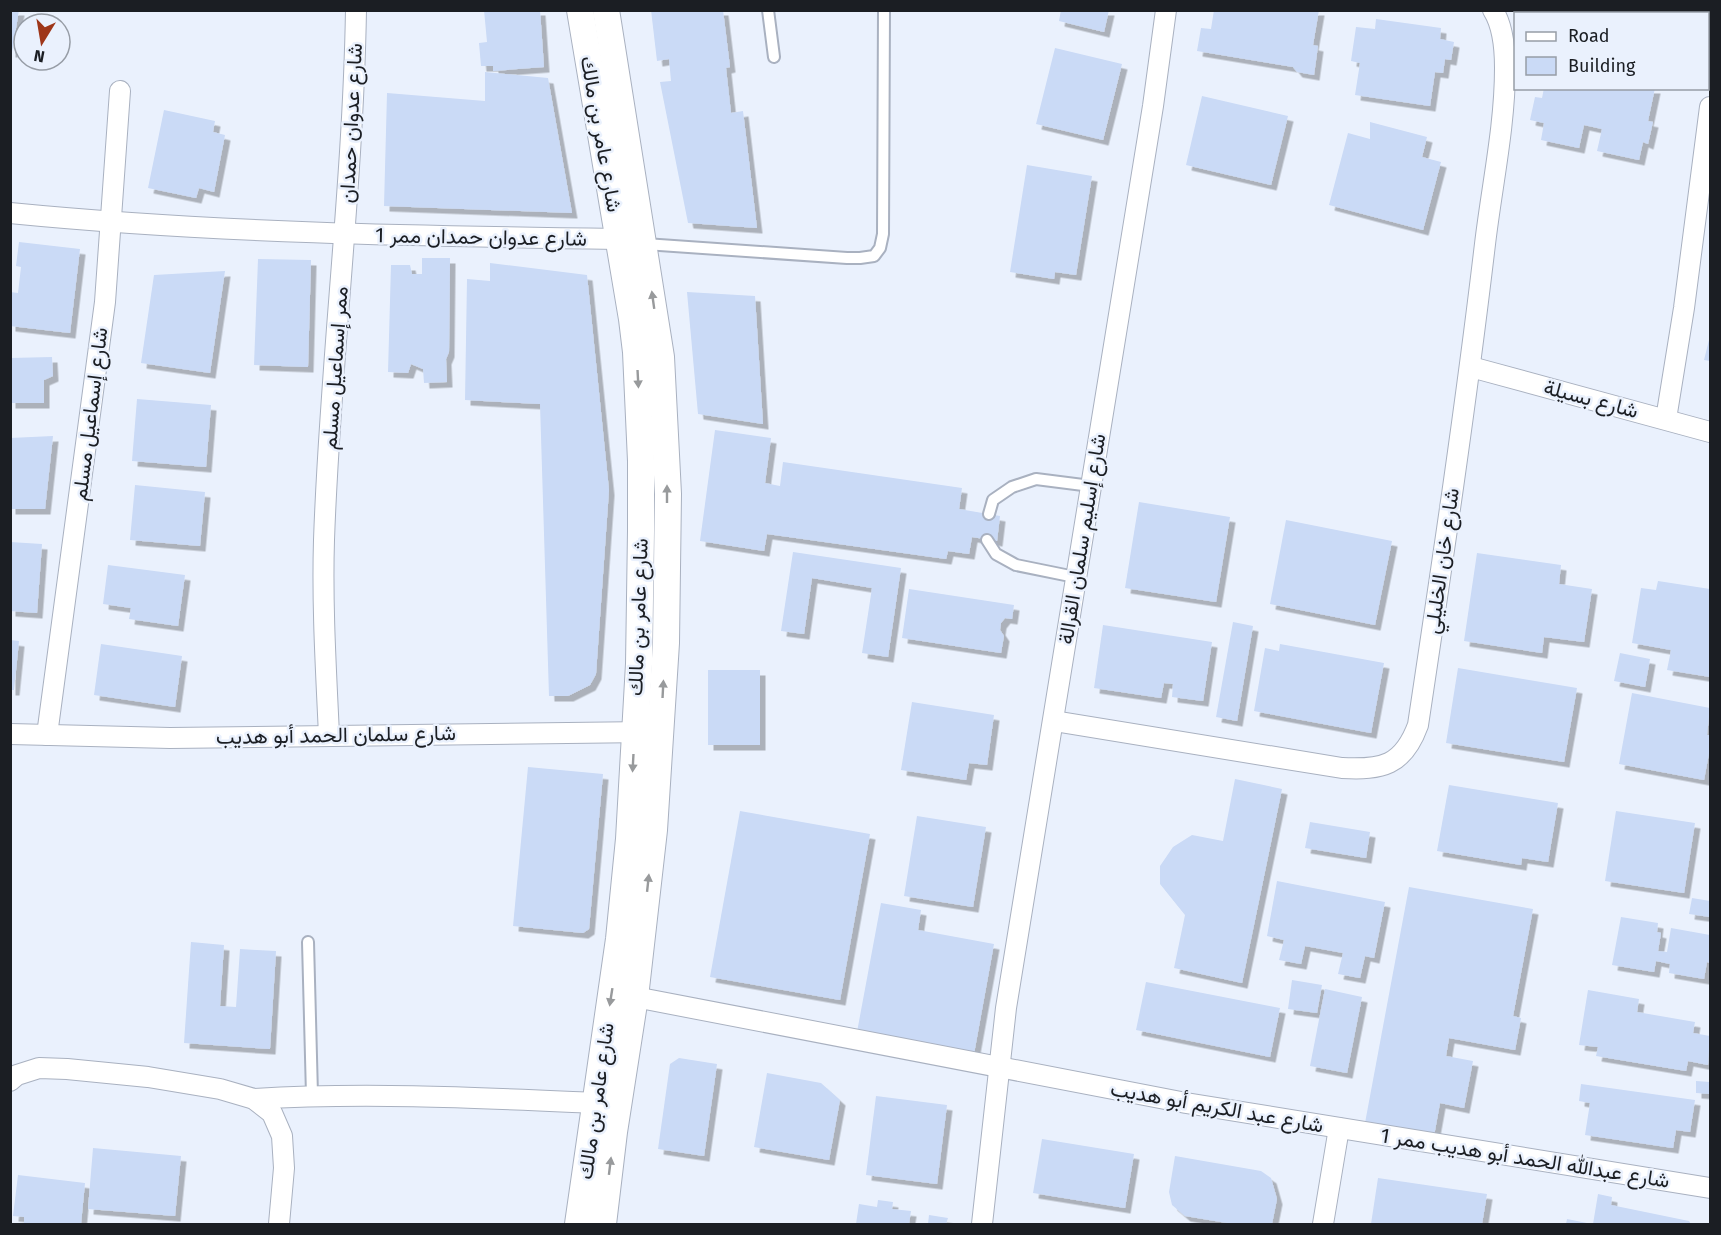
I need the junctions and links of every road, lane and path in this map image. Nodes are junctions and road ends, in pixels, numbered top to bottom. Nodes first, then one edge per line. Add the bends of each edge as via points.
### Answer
1 (356, 10) edge
2 (580, 10) edge
3 (606, 10) edge
4 (768, 10) edge
5 (884, 10) edge
6 (1166, 10) edge
7 (1493, 10) edge
8 (774, 57) dead end
9 (120, 91) dead end
10 (1710, 107) edge
11 (10, 213) edge
12 (111, 222) junction
13 (345, 235) junction
14 (618, 239) junction
15 (645, 244) junction
16 (1471, 367) junction
17 (1666, 419) junction
18 (1710, 432) edge
19 (1091, 486) junction
20 (989, 514) dead end
21 (987, 540) dead end
22 (1075, 577) junction
23 (1054, 721) junction
24 (634, 732) junction
25 (661, 733) junction
26 (10, 734) edge
27 (47, 735) junction
28 (329, 735) junction
29 (308, 942) dead end
30 (635, 997) junction
31 (999, 1068) junction
32 (10, 1081) edge
33 (312, 1095) junction
34 (254, 1100) junction
35 (595, 1103) junction
36 (1339, 1128) junction
37 (1710, 1188) edge
38 (279, 1224) edge
39 (578, 1224) edge
40 (603, 1224) edge
41 (982, 1224) edge
42 (1323, 1224) edge

1 - 13 street, شارع عدوان حمدان
2 - 14 street, شارع عامر بن مالك
3 - 15 street, شارع عامر بن مالك
4 - 8 lane
5 - 15 lane via 883,234 874,256 847,258
6 - 19 street, شارع إسليم سلمان القرالة
7 - 16 street, شارع خان الخليلي via 1502,37 1505,67
9 - 12 street, شارع إسماعيل مسلم
10 - 17 street
11 - 12 street
12 - 13 street
12 - 27 street, شارع إسماعيل مسلم via 105,302
13 - 14 street, شارع عدوان حمدان ممر 1
13 - 28 street, ممر إسماعيل مسلم via 324,541
14 -> 24 street, شارع عامر بن مالك via 636,352 641,460 639,664
25 -> 15 street, شارع عامر بن مالك via 668,494 661,357
16 - 17 street, شارع بسيلة
16 - 23 street, شارع خان الخليلي via 1418,725 1402,755 1389,765 1367,770 1342,768
17 - 18 street, شارع بسيلة
19 - 20 lane via 1036,479 1012,487 993,500
19 - 22 street, شارع إسليم سلمان القرالة
21 - 22 lane via 996,554 1016,565
22 - 23 street, شارع إسليم سلمان القرالة
23 - 31 street, شارع إسليم سلمان القرالة
24 - 25 street, شارع سلمان الحمد أبو هديب
24 - 28 street, شارع سلمان الحمد أبو هديب
24 -> 35 street, شارع عامر بن مالك via 619,939
30 -> 25 street, شارع عامر بن مالك
26 - 27 street, شارع سلمان الحمد أبو هديب
27 - 28 street, شارع سلمان الحمد أبو هديب
29 - 33 lane
30 - 31 street, شارع عبد الكريم أبو هديب
40 -> 30 street, شارع عامر بن مالك
31 - 36 street, شارع عبد الكريم أبو هديب
31 - 41 street
32 - 34 street via 39,1068 67,1069 148,1077 220,1089
33 - 34 street
33 - 35 street
34 - 38 street via 272,1113 282,1136 284,1168
35 - 39 street, شارع عامر بن مالك
36 - 37 street, شارع عبدالله الحمد أبو هديب ممر 1
36 - 42 street, شارع عبد الكريم أبو هديب

